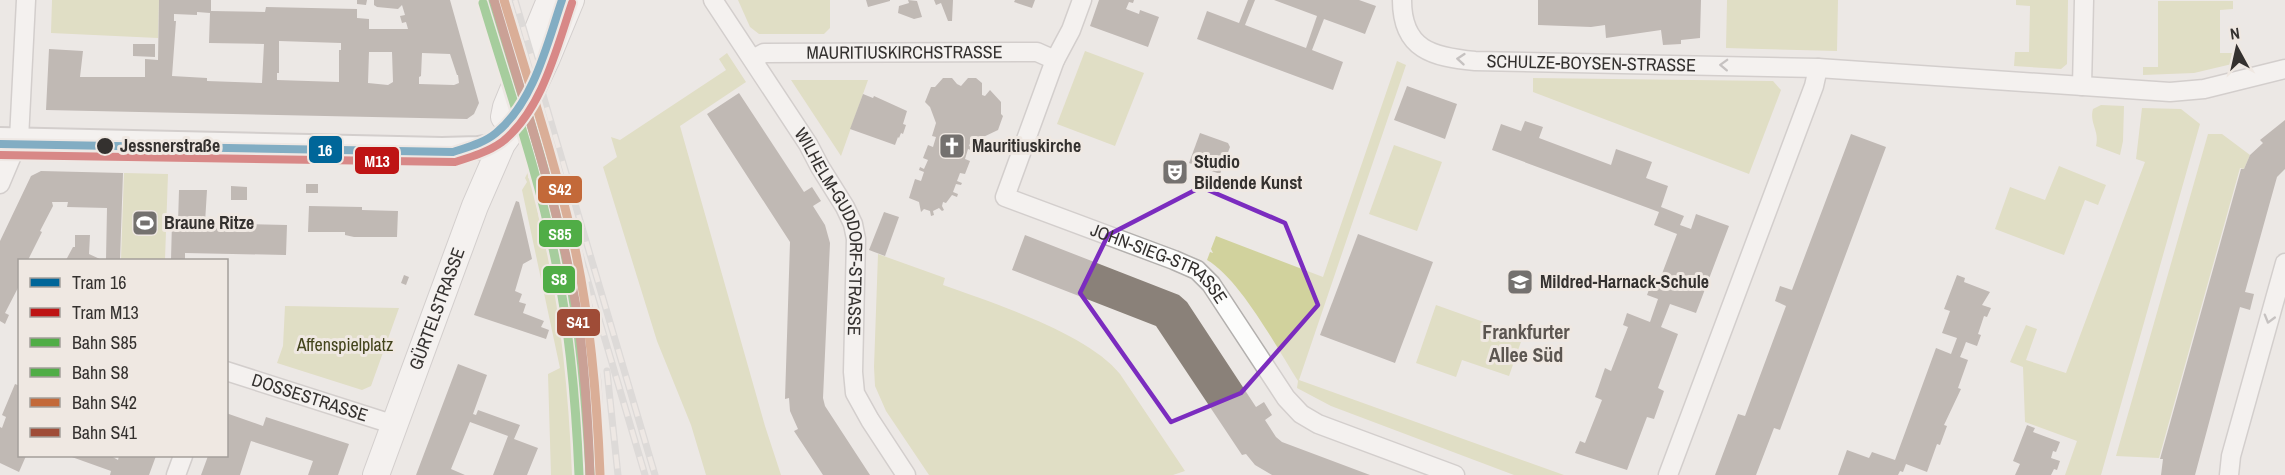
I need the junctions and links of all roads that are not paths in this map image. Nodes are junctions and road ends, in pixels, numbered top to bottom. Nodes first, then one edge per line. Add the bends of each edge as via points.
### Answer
1 (26, 0) edge
2 (550, 0) edge
3 (571, 0) edge
4 (713, 0) edge
5 (1082, 0) edge
6 (1402, 0) edge
7 (2084, 0) edge
8 (753, 58) junction
9 (1055, 60) junction
10 (1818, 68) junction
11 (2285, 69) edge
12 (2082, 86) junction
13 (10, 139) edge
14 (502, 144) junction
15 (0, 184) edge
16 (2285, 263) edge
17 (228, 372) edge
18 (395, 424) junction
19 (183, 457) edge
20 (176, 475) edge
21 (376, 475) edge
22 (906, 475) edge
23 (1455, 475) edge
24 (1668, 475) edge
25 (2229, 475) edge

1 - 13 street
2 - 14 main road, GÜRTELSTRASSE via 506,107
3 - 14 main road, GÜRTELSTRASSE via 521,115
4 - 8 street, WILHELM-GUDDORF-STRASSE
5 - 9 street, JOHN-SIEG-STRASSE
10 -> 6 street, SCHULZE-BOYSEN-STRASSE via 1443,58 1423,50 1411,37 1402,14
7 - 12 street
8 - 9 street, MAURITIUSKIRCHSTRASSE via 764,53 1037,52
8 - 22 street, WILHELM-GUDDORF-STRASSE via 853,224 855,393
9 - 23 street, JOHN-SIEG-STRASSE via 1005,197 1197,270 1211,284 1286,398 1301,414 1318,424
10 - 12 street, SCHULZE-BOYSEN-STRASSE
10 - 24 street
11 - 12 street, SCHULZE-BOYSEN-STRASSE via 2170,92
13 - 14 street via 442,149
13 - 15 street
14 - 18 main road, GÜRTELSTRASSE via 475,206
16 -> 25 street
17 - 18 street, DOSSESTRASSE
18 - 21 main road, GÜRTELSTRASSE
19 - 20 street

